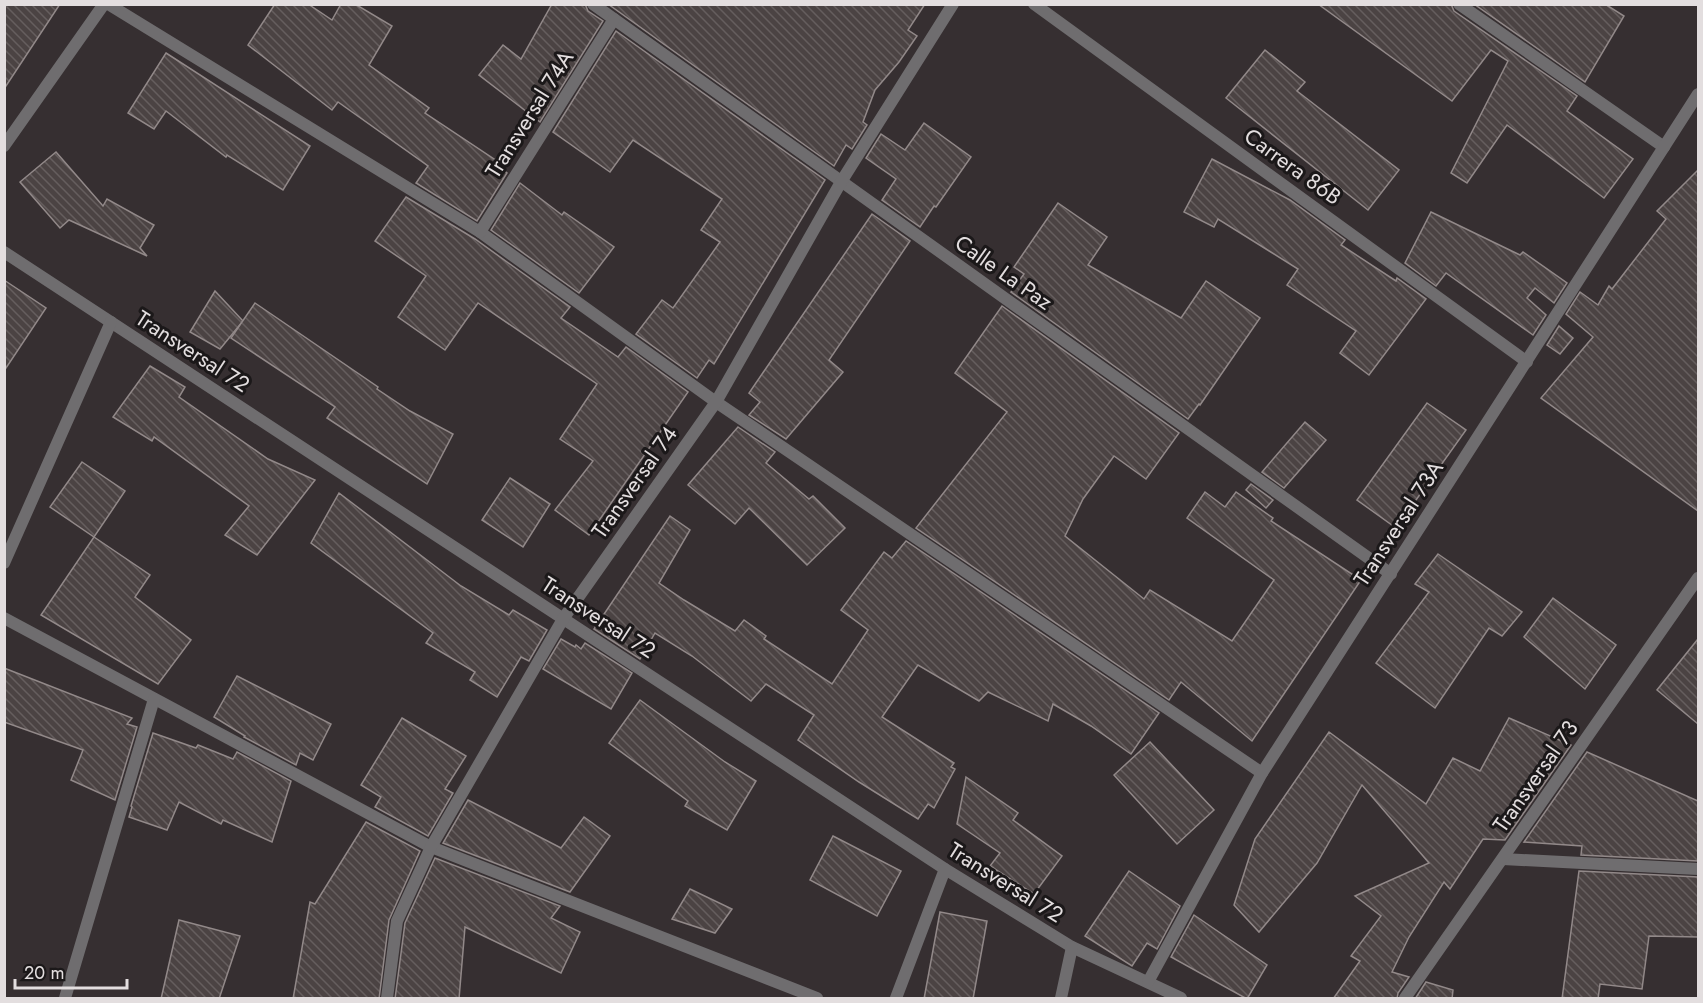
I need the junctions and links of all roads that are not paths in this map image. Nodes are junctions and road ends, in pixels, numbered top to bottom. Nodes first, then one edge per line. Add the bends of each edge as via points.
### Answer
1 (106, 4) edge
2 (593, 4) edge
3 (953, 4) edge
4 (1034, 4) edge
5 (1459, 4) edge
6 (614, 19) junction
7 (1698, 94) edge
8 (4, 146) edge
9 (1664, 147) junction
10 (841, 182) junction
11 (480, 232) junction
12 (4, 252) edge
13 (111, 322) junction
14 (1527, 362) junction
15 (716, 402) junction
16 (4, 563) edge
17 (1391, 574) junction
18 (1698, 578) edge
19 (4, 618) edge
20 (563, 619) junction
21 (154, 699) junction
22 (1262, 773) junction
23 (431, 847) junction
24 (1503, 859) junction
25 (945, 869) junction
26 (1698, 869) edge
27 (1072, 947) junction
28 (1148, 982) junction
29 (64, 999) edge
30 (387, 999) edge
31 (817, 999) edge
32 (896, 999) edge
33 (1061, 999) edge
34 (1181, 999) edge
35 (1405, 999) edge

1 - 8 street
1 - 11 street
2 - 6 street, Calle La Paz
3 - 10 street, Transversal 74
4 - 14 street, Carrera 86B
5 - 9 street
6 - 10 street, Calle La Paz
6 - 11 street, Transversal 74A
7 - 9 street, Transversal 73A
9 - 14 street, Transversal 73A
10 - 15 street, Transversal 74
10 - 17 street, Calle La Paz
11 - 15 street
12 - 13 street, Transversal 72
13 - 16 street
13 - 20 street, Transversal 72
14 - 17 street, Transversal 73A
15 - 20 street, Transversal 74
15 - 22 street
17 - 22 street, Transversal 73A
18 - 24 street, Transversal 73
19 - 21 street
20 - 23 street, Transversal 74
20 - 25 street, Transversal 72
21 - 23 street
21 - 29 street
22 - 28 street, Transversal 73A
23 - 30 street, Transversal 74 via 397,921
23 - 31 street
24 - 26 street
24 - 35 street, Transversal 73
25 - 27 street, Transversal 72
25 - 32 street
27 - 28 street, Transversal 72
27 - 33 street
28 - 34 street, Transversal 72

